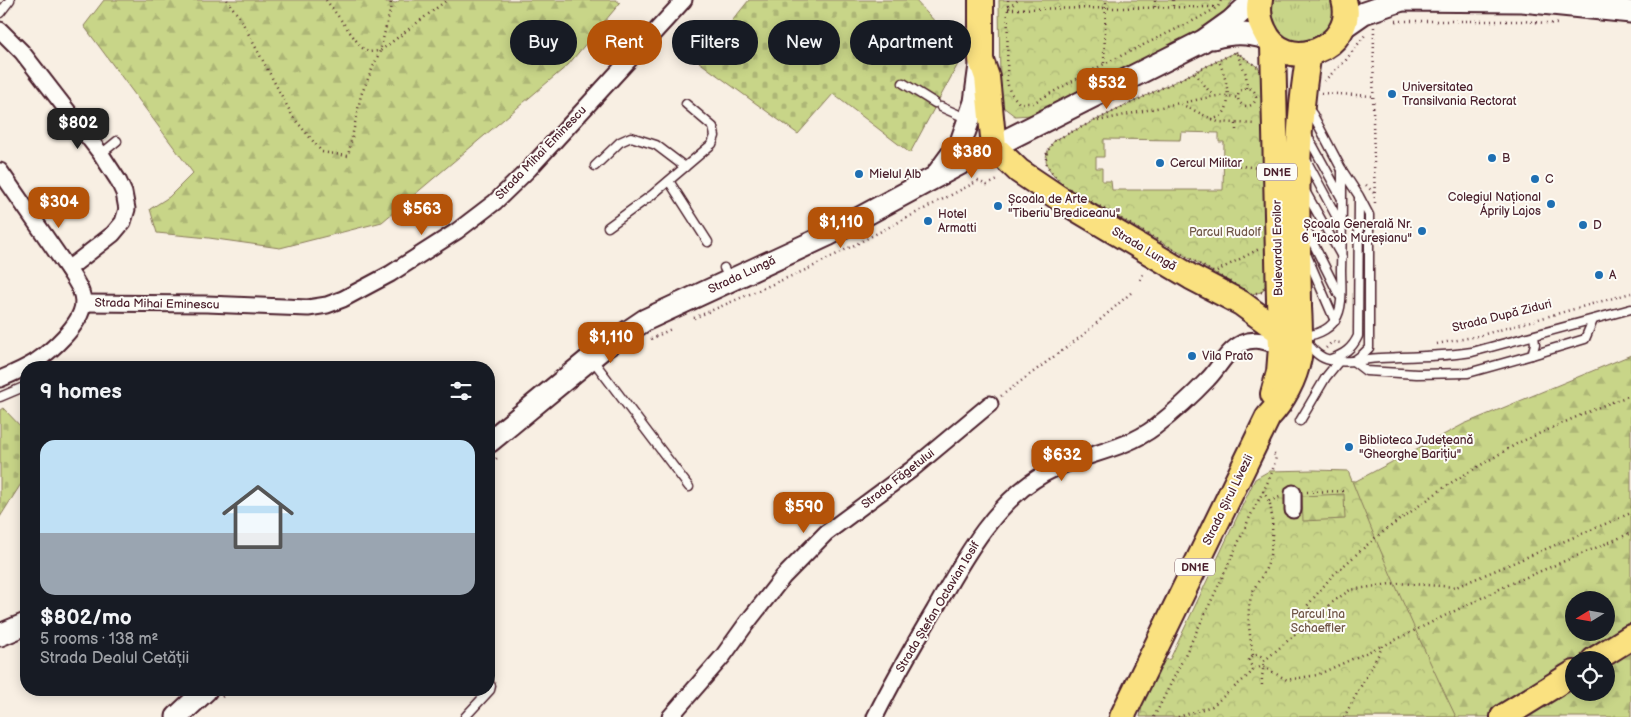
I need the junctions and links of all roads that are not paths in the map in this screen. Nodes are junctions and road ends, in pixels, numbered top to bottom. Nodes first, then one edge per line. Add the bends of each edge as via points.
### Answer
1 (10, 0) edge
2 (684, 0) edge
3 (981, 0) edge
4 (1254, 0) edge
5 (1260, 0) edge
6 (1344, 0) edge
7 (1397, 0) edge
8 (1631, 12) edge
9 (0, 13) edge
10 (1342, 29) junction
11 (0, 30) edge
12 (1203, 41) junction
13 (1270, 42) junction
14 (1309, 53) junction
15 (981, 60) junction
16 (903, 83) dead end
17 (686, 104) dead end
18 (1308, 109) junction
19 (970, 119) junction
20 (117, 141) dead end
21 (994, 147) junction
22 (101, 154) junction
23 (595, 166) dead end
24 (685, 168) junction
25 (1342, 170) junction
26 (0, 171) edge
27 (1298, 178) junction
28 (933, 179) junction
29 (669, 181) junction
30 (1359, 196) junction
31 (1342, 199) junction
32 (1298, 212) junction
33 (608, 227) dead end
34 (1342, 227) junction
35 (1298, 236) junction
36 (708, 242) dead end
37 (1342, 258) junction
38 (68, 269) junction
39 (1289, 296) junction
40 (1341, 297) junction
41 (1241, 302) junction
42 (83, 303) junction
43 (1631, 309) edge
44 (1593, 320) junction
45 (1335, 321) junction
46 (1534, 336) junction
47 (1287, 338) junction
48 (1532, 356) junction
49 (590, 358) junction
50 (1329, 360) junction
51 (36, 361) edge
52 (1339, 361) junction
53 (1353, 361) junction
54 (20, 372) edge
55 (0, 380) edge
56 (20, 389) edge
57 (0, 397) edge
58 (990, 404) road end
59 (1300, 421) dead end
60 (496, 448) edge
61 (689, 487) dead end
62 (1292, 493) dead end
63 (1293, 510) dead end
64 (20, 627) edge
65 (0, 635) edge
66 (1631, 637) edge
67 (1608, 651) edge
68 (1565, 679) edge
69 (200, 696) edge
70 (484, 696) edge
71 (177, 717) edge
72 (465, 717) edge
73 (670, 717) edge
74 (875, 717) edge
75 (1122, 717) edge
76 (1503, 717) edge

1 - 9 lane
2 - 42 street, Strada Mihai Eminescu via 495,202 458,231 343,299 308,308
3 - 15 main road
4 - 12 main road via 1232,21
5 - 13 main road, DN1E via 1259,15
6 - 10 main road
7 - 8 main road via 1522,1
7 - 10 main road via 1364,13
10 - 14 main road via 1322,49
11 - 22 street via 22,52
12 - 13 main road via 1228,33 1251,34
12 - 21 main road
13 - 14 main road via 1288,52
13 - 39 main road, Bulevardul Eroilor / DN1E
14 - 18 main road, Bulevardul Eroilor / DN1E
15 - 19 main road
15 - 21 main road via 987,77
16 - 19 lane via 938,105
17 - 24 lane via 713,127 715,136 712,144
18 - 25 lane
18 - 27 main road, Bulevardul Eroilor / DN1E
18 - 31 lane
18 - 34 lane
19 - 28 main road via 961,142
20 - 22 lane
21 - 28 main road, Strada Lungă
21 - 41 main road, Strada Lungă via 1019,171 1068,204 1191,277
22 - 38 street via 124,194 127,208 123,222 113,234
23 - 24 lane via 620,142 630,137 656,144
24 - 29 lane
25 - 30 lane
25 - 31 lane
26 - 38 street
27 - 32 main road, Bulevardul Eroilor / DN1E
27 - 37 lane
28 - 49 main road, Strada Lungă via 828,235 727,274 645,320
29 - 33 lane
29 - 36 lane
30 - 50 lane via 1358,336 1346,353
30 - 53 lane via 1369,215 1369,348
31 - 34 lane
32 - 35 main road, Bulevardul Eroilor / DN1E
32 - 40 lane
34 - 37 lane
35 - 39 main road, Bulevardul Eroilor / DN1E
35 - 45 lane
37 - 40 lane
38 - 42 street via 78,285
39 - 41 main road, Strada Lungă
39 - 47 main road, Bulevardul Eroilor / DN1E
40 - 45 lane
41 - 47 main road, Strada Lungă
42 - 51 street via 78,319 68,333
43 - 44 lane
44 - 46 lane
44 - 48 lane via 1585,339
45 - 47 lane via 1311,336
46 - 48 lane
46 - 53 lane via 1449,356
47 - 50 lane
47 - 74 street, Strada Ștefan Octavian Iosif via 1242,343 1155,427 1116,448 1060,466 1019,490 966,555
47 - 75 main road, Strada Șirul Livezii / DN1E via 1299,357 1288,389 1268,417
48 - 53 lane via 1468,373 1366,371
49 - 60 main road, Strada Lungă
49 - 61 lane
50 - 52 lane
52 - 53 lane
52 - 59 lane
54 - 55 street
56 - 57 lane
58 - 73 street, Strada Făgetului via 911,470 826,533 783,577
62 - 63 street
64 - 65 main road
66 - 67 main road
68 - 76 main road
69 - 71 main road
70 - 72 lane

